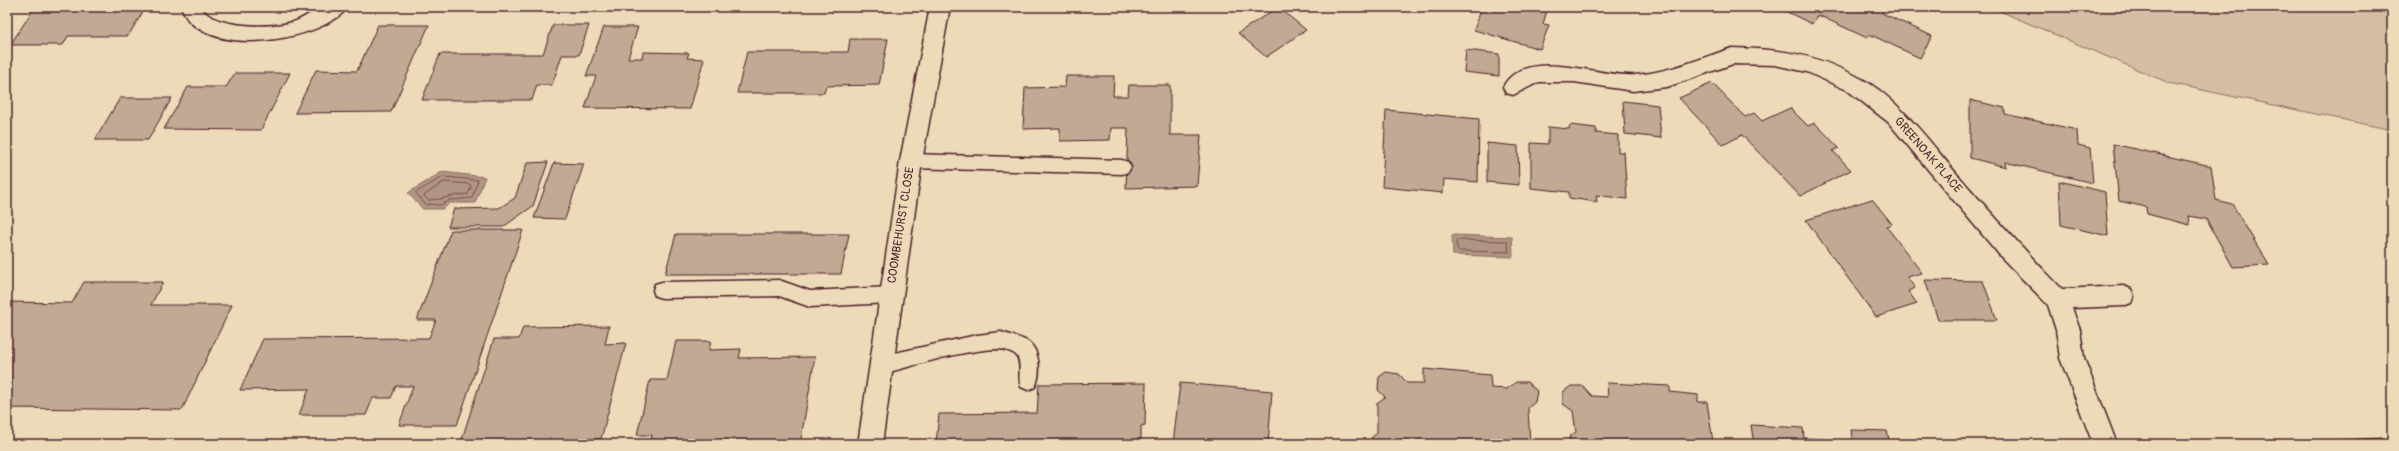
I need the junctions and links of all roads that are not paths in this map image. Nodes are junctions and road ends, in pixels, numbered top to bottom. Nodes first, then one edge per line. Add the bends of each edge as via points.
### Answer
1 (191, 7) edge
2 (338, 7) edge
3 (940, 7) edge
4 (1513, 86) dead end
5 (911, 162) junction
6 (1122, 167) dead end
7 (662, 290) dead end
8 (890, 295) junction
9 (2123, 296) dead end
10 (2057, 299) junction
11 (880, 365) junction
12 (1028, 381) dead end
13 (870, 444) edge
14 (2105, 444) edge

1 - 2 street via 203,21 226,32 260,33 294,29
3 - 5 street, COOMBEHURST CLOSE
4 - 10 street, GREENOAK PLACE via 1525,78 1539,74 1574,74 1633,83 1667,79 1732,56 1775,57 1811,65 1854,84 1895,116 2010,251
5 - 6 lane
5 - 8 street, COOMBEHURST CLOSE
7 - 8 lane via 779,288 810,299
8 - 11 street, COOMBEHURST CLOSE
9 - 10 street
10 - 14 street, GREENOAK PLACE via 2068,330 2072,358
11 - 12 lane via 1001,340 1022,348 1029,359
11 - 13 street, COOMBEHURST CLOSE

